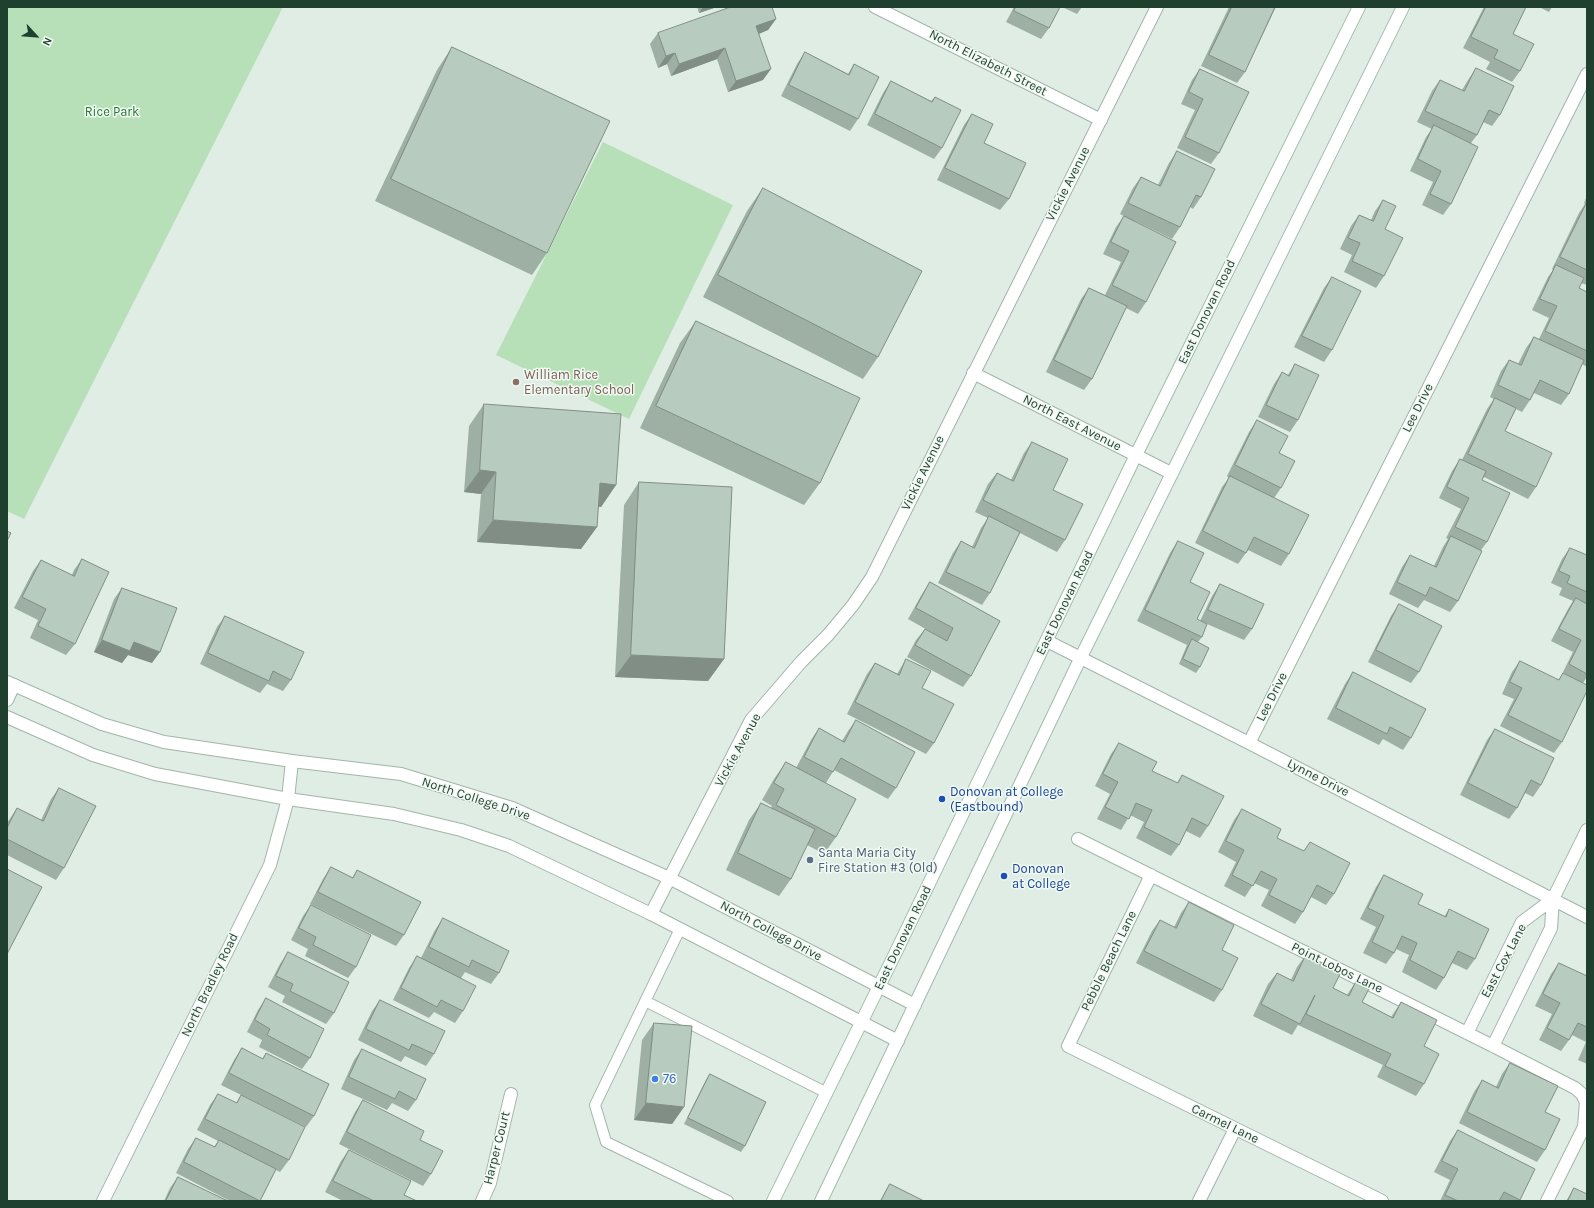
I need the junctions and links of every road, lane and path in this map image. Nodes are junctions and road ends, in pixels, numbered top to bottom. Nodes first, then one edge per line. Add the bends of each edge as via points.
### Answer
1 (875, 7) edge
2 (1156, 7) edge
3 (1359, 7) edge
4 (1403, 7) edge
5 (1587, 74) edge
6 (1101, 120) junction
7 (973, 373) junction
8 (1136, 455) junction
9 (1171, 473) junction
10 (1047, 641) junction
11 (1081, 658) junction
12 (10, 683) edge
13 (7, 700) edge
14 (7, 717) edge
15 (1249, 743) junction
16 (292, 761) junction
17 (288, 799) junction
18 (1587, 830) edge
19 (1078, 839) dead end
20 (1151, 875) junction
21 (669, 878) junction
22 (1553, 899) junction
23 (650, 914) junction
24 (1587, 917) edge
25 (680, 929) junction
26 (879, 987) junction
27 (645, 1001) junction
28 (915, 1006) junction
29 (862, 1022) junction
30 (1467, 1033) junction
31 (898, 1041) junction
32 (1068, 1046) joint
33 (1494, 1046) junction
34 (827, 1093) junction
35 (511, 1094) dead end
36 (1235, 1129) junction
37 (104, 1201) edge
38 (482, 1201) edge
39 (728, 1201) edge
40 (773, 1201) edge
41 (821, 1201) edge
42 (1199, 1201) edge
43 (1382, 1201) edge
44 (1547, 1201) edge

1 - 6 street, North Elizabeth Street
2 - 6 street, Vickie Avenue
3 - 8 street, East Donovan Road
4 - 9 street
5 - 15 street, Lee Drive
6 - 7 street, Vickie Avenue
7 - 8 street, North East Avenue
7 - 21 street, Vickie Avenue via 872,577 828,635 751,720
8 - 9 street, North East Avenue
8 - 10 street, East Donovan Road
9 - 11 street
10 - 11 street, Lynne Drive
10 - 26 street, East Donovan Road
11 - 15 street, Lynne Drive
11 - 28 street
12 - 13 street
12 - 16 street, North College Drive via 102,724 164,742
14 - 17 street via 93,756 155,774
15 - 22 street, Lynne Drive
16 - 17 street, North Bradley Road
16 - 21 street, North College Drive via 401,774 512,808
17 - 23 street via 394,814 461,830 510,846
17 - 37 street, North Bradley Road via 270,865
18 - 22 street, East Cox Lane
19 - 20 street, Point Lobos Lane
20 - 30 street, Point Lobos Lane
20 - 32 street, Pebble Beach Lane
21 - 23 street, Vickie Avenue
21 - 26 street, North College Drive
22 - 24 street, Lynne Drive
22 - 30 street, East Cox Lane via 1522,922
22 - 33 street, East Cox Lane via 1551,928
23 - 25 street
25 - 27 lane
25 - 29 street
26 - 28 street, North College Drive
26 - 29 street, East Donovan Road
27 - 34 lane
27 - 39 lane via 595,1105 606,1142
28 - 31 street
29 - 31 street
29 - 34 street, East Donovan Road
30 - 33 street, Point Lobos Lane
31 - 41 street
32 - 36 street, Carmel Lane
33 - 44 street, Point Lobos Lane via 1575,1088 1586,1102 1584,1127
34 - 40 street, East Donovan Road
35 - 38 street, Harper Court via 490,1183
36 - 42 street
36 - 43 street, Carmel Lane

